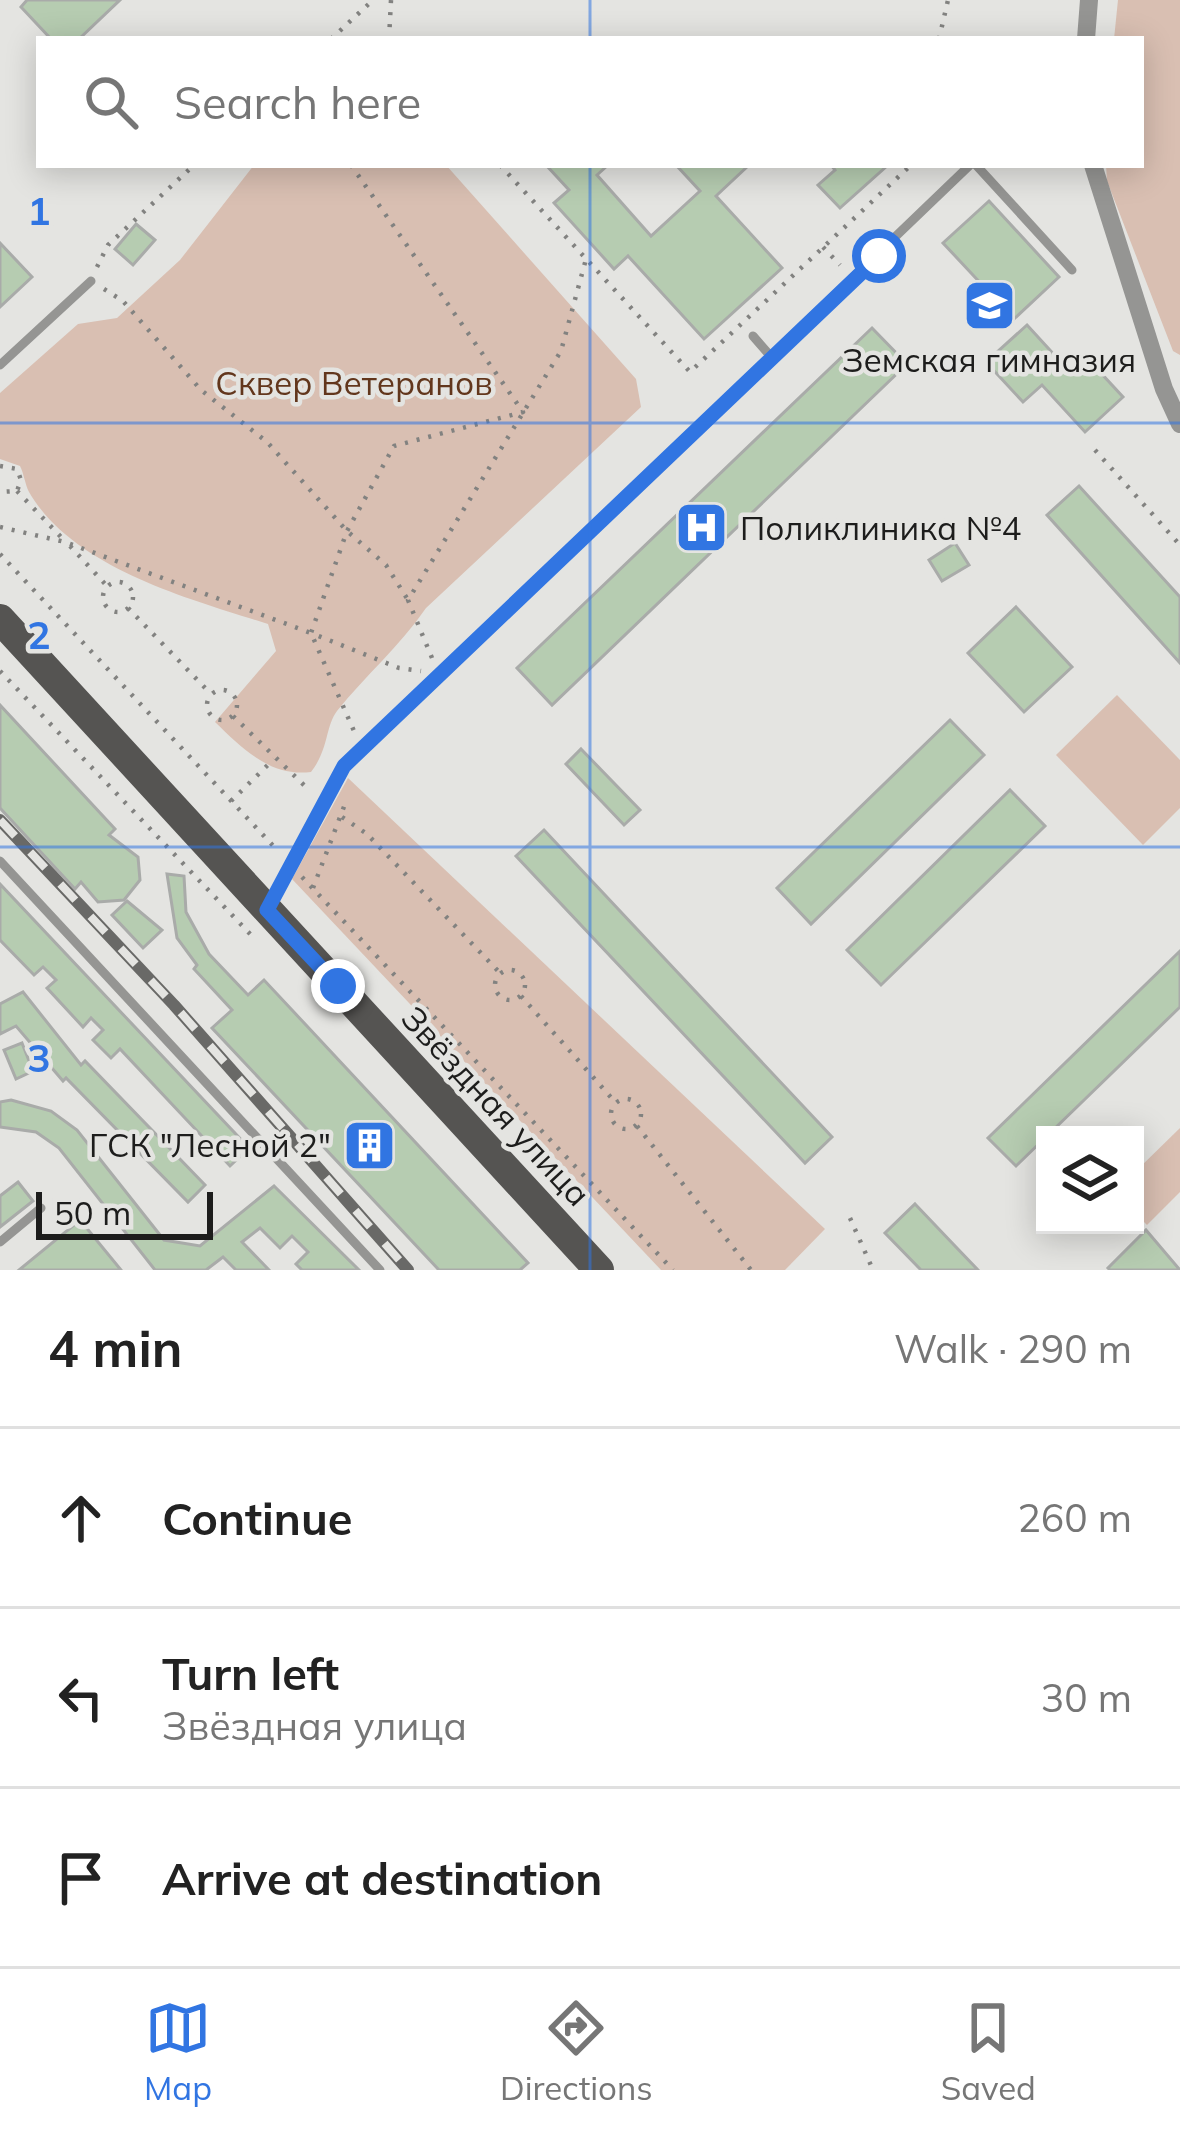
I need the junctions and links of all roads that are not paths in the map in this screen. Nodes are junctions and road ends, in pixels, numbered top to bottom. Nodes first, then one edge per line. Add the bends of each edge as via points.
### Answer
1 (1089, 0) edge
2 (1086, 36) edge
3 (970, 168) edge
4 (976, 168) edge
5 (1095, 168) edge
6 (1072, 270) dead end
7 (91, 281) road end
8 (753, 336) dead end
9 (773, 359) junction
10 (0, 365) edge
11 (1180, 424) edge
12 (0, 619) edge
13 (0, 861) edge
14 (267, 910) junction
15 (41, 1208) dead end
16 (0, 1243) edge
17 (586, 1262) edge
18 (380, 1270) edge

1 - 2 street
3 - 9 lane
4 - 6 lane
5 - 11 street
7 - 10 lane
8 - 9 lane
9 - 14 lane via 344,766
12 - 14 main road, Звёздная улица
13 - 18 lane
14 - 17 main road, Звёздная улица
15 - 16 lane

